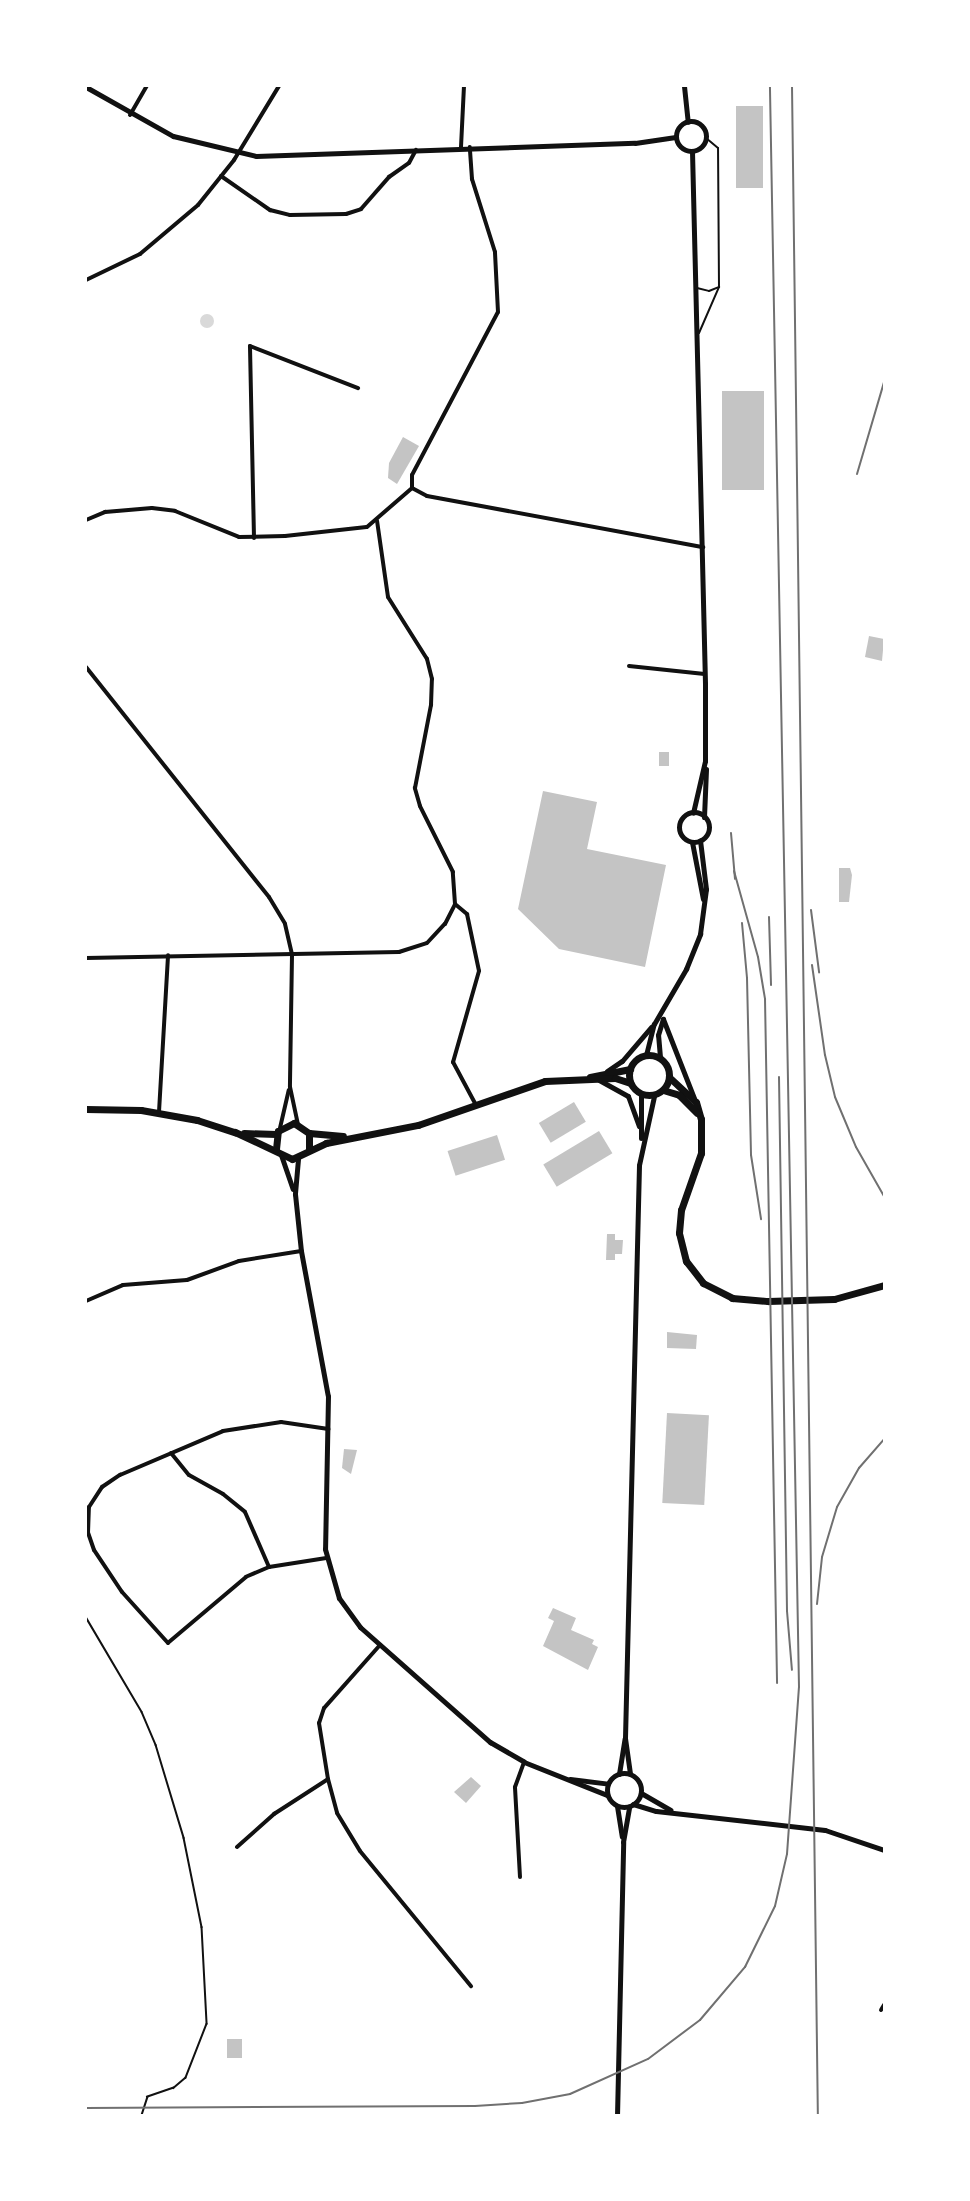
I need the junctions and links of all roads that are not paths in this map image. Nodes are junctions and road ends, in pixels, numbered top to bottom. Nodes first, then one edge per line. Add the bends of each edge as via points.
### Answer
1 (147, 86) edge
2 (279, 86) edge
3 (464, 86) edge
4 (684, 86) edge
5 (86, 87) edge
6 (130, 115) junction
7 (688, 122) junction
8 (676, 137) junction
9 (706, 138) junction
10 (462, 147) junction
11 (470, 147) junction
12 (416, 149) junction
13 (692, 151) junction
14 (238, 153) junction
15 (221, 177) junction
16 (86, 280) edge
17 (719, 287) junction
18 (697, 288) junction
19 (699, 333) junction
20 (358, 388) dead end
21 (412, 488) junction
22 (86, 520) edge
23 (377, 521) junction
24 (254, 538) junction
25 (703, 548) junction
26 (629, 666) dead end
27 (86, 668) edge
28 (705, 674) junction
29 (705, 761) junction
30 (693, 813) junction
31 (704, 817) junction
32 (700, 840) junction
33 (692, 842) junction
34 (455, 904) junction
35 (704, 904) junction
36 (168, 955) junction
37 (292, 955) junction
38 (86, 958) edge
39 (669, 1001) junction
40 (663, 1019) junction
41 (654, 1024) junction
42 (646, 1055) junction
43 (660, 1057) junction
44 (630, 1069) junction
45 (599, 1077) junction
46 (670, 1078) junction
47 (630, 1083) junction
48 (290, 1087) junction
49 (663, 1090) junction
50 (641, 1094) junction
51 (654, 1095) junction
52 (696, 1102) junction
53 (476, 1105) junction
54 (86, 1109) edge
55 (159, 1113) junction
56 (701, 1119) junction
57 (298, 1124) junction
58 (639, 1126) junction
59 (278, 1131) junction
60 (235, 1132) junction
61 (309, 1133) junction
62 (352, 1136) junction
63 (641, 1142) junction
64 (309, 1150) junction
65 (279, 1152) junction
66 (298, 1159) junction
67 (295, 1194) junction
68 (301, 1251) junction
69 (885, 1286) edge
70 (86, 1301) edge
71 (328, 1429) junction
72 (171, 1453) junction
73 (326, 1558) junction
74 (270, 1567) junction
75 (380, 1645) junction
76 (625, 1738) junction
77 (524, 1762) junction
78 (619, 1774) junction
79 (630, 1774) junction
80 (328, 1779) junction
81 (566, 1779) junction
82 (608, 1784) junction
83 (640, 1792) junction
84 (607, 1795) junction
85 (631, 1805) junction
86 (617, 1806) junction
87 (673, 1810) junction
88 (622, 1842) junction
89 (237, 1847) dead end
90 (885, 1850) edge
91 (520, 1877) dead end
92 (471, 1986) dead end
93 (885, 2005) edge
94 (881, 2010) dead end
95 (617, 2115) edge

1 - 6 street
2 - 14 street
3 - 10 street
4 - 7 street
5 - 6 street
6 - 14 street via 173,136
7 - 8 street via 678,129
7 - 9 street via 703,127
8 - 11 street via 635,143
8 - 13 street via 680,147
9 - 13 street via 700,148
9 - 17 lane via 718,148
10 - 11 street
10 - 12 street
11 - 21 street via 472,179 495,252 498,312 412,475
12 - 14 street via 256,156
12 - 15 street via 414,158 389,177 361,209 346,214 290,215 270,210
13 - 18 street
14 - 15 street
15 - 16 street via 198,205 162,237 116,268
17 - 18 lane via 709,291
17 - 19 lane
18 - 19 street
19 - 25 street
20 - 24 street via 250,346
21 - 23 street via 396,497
21 - 25 street via 427,496
22 - 24 street via 105,512 152,508 175,511 239,537
23 - 24 street via 367,527
23 - 34 street via 388,597 427,659 432,679 431,705 415,788 453,872
25 - 28 street
26 - 28 street
27 - 37 street via 268,897 285,924
28 - 29 street
29 - 30 street
29 - 31 street via 708,784
30 - 31 street
30 - 33 street via 682,819 679,830
31 - 32 street via 708,831
32 - 33 street
32 - 35 street
33 - 35 street
34 - 37 street via 446,924 418,948
34 - 53 street via 467,914 479,971 453,1062
35 - 39 street via 692,959
36 - 37 street
36 - 38 street
36 - 55 street
37 - 48 street
39 - 40 street
39 - 41 street
40 - 43 street via 658,1035
40 - 52 street
41 - 42 street
41 - 45 street via 618,1065
42 - 43 main road
42 - 44 main road
43 - 46 main road via 668,1066
44 - 45 main road
44 - 47 main road
45 - 47 main road
45 - 53 main road via 524,1086
45 - 58 street via 628,1096
46 - 49 main road
46 - 52 main road
47 - 50 main road
48 - 57 street
48 - 59 street
49 - 51 main road
49 - 56 main road via 679,1095
50 - 51 main road
50 - 58 street
51 - 63 street
52 - 56 main road
53 - 62 main road via 418,1125
54 - 55 main road
55 - 60 main road
56 - 69 main road via 701,1153 678,1223 683,1253 709,1287 732,1298 755,1301 845,1297
57 - 59 main road
57 - 61 main road
58 - 63 street
59 - 60 main road
59 - 65 main road
60 - 65 main road
61 - 62 main road
61 - 64 main road
62 - 64 main road
63 - 76 street
64 - 66 main road
65 - 66 main road
65 - 67 street
66 - 67 street
67 - 68 street
68 - 70 street via 238,1261 187,1280 123,1285
68 - 71 street via 327,1381
71 - 72 street via 281,1422 250,1425 223,1431
71 - 73 street
72 - 74 street via 189,1475 245,1512
72 - 74 street via 108,1482 89,1507 90,1541 122,1592 170,1643 239,1583
73 - 74 street
73 - 75 street via 345,1608
75 - 77 street via 484,1738
75 - 80 street via 324,1707 319,1723
76 - 78 street
76 - 79 street
77 - 81 street
77 - 91 street via 515,1787
78 - 79 street
78 - 82 street
79 - 83 street via 637,1779
80 - 89 street via 274,1814
80 - 92 street via 337,1813 360,1851
81 - 82 street
81 - 84 street
82 - 84 street
83 - 85 street
83 - 87 street
84 - 86 street
85 - 86 street
85 - 87 street via 656,1811
85 - 88 street
86 - 88 street
87 - 90 street via 825,1830
88 - 95 street
93 - 94 street

